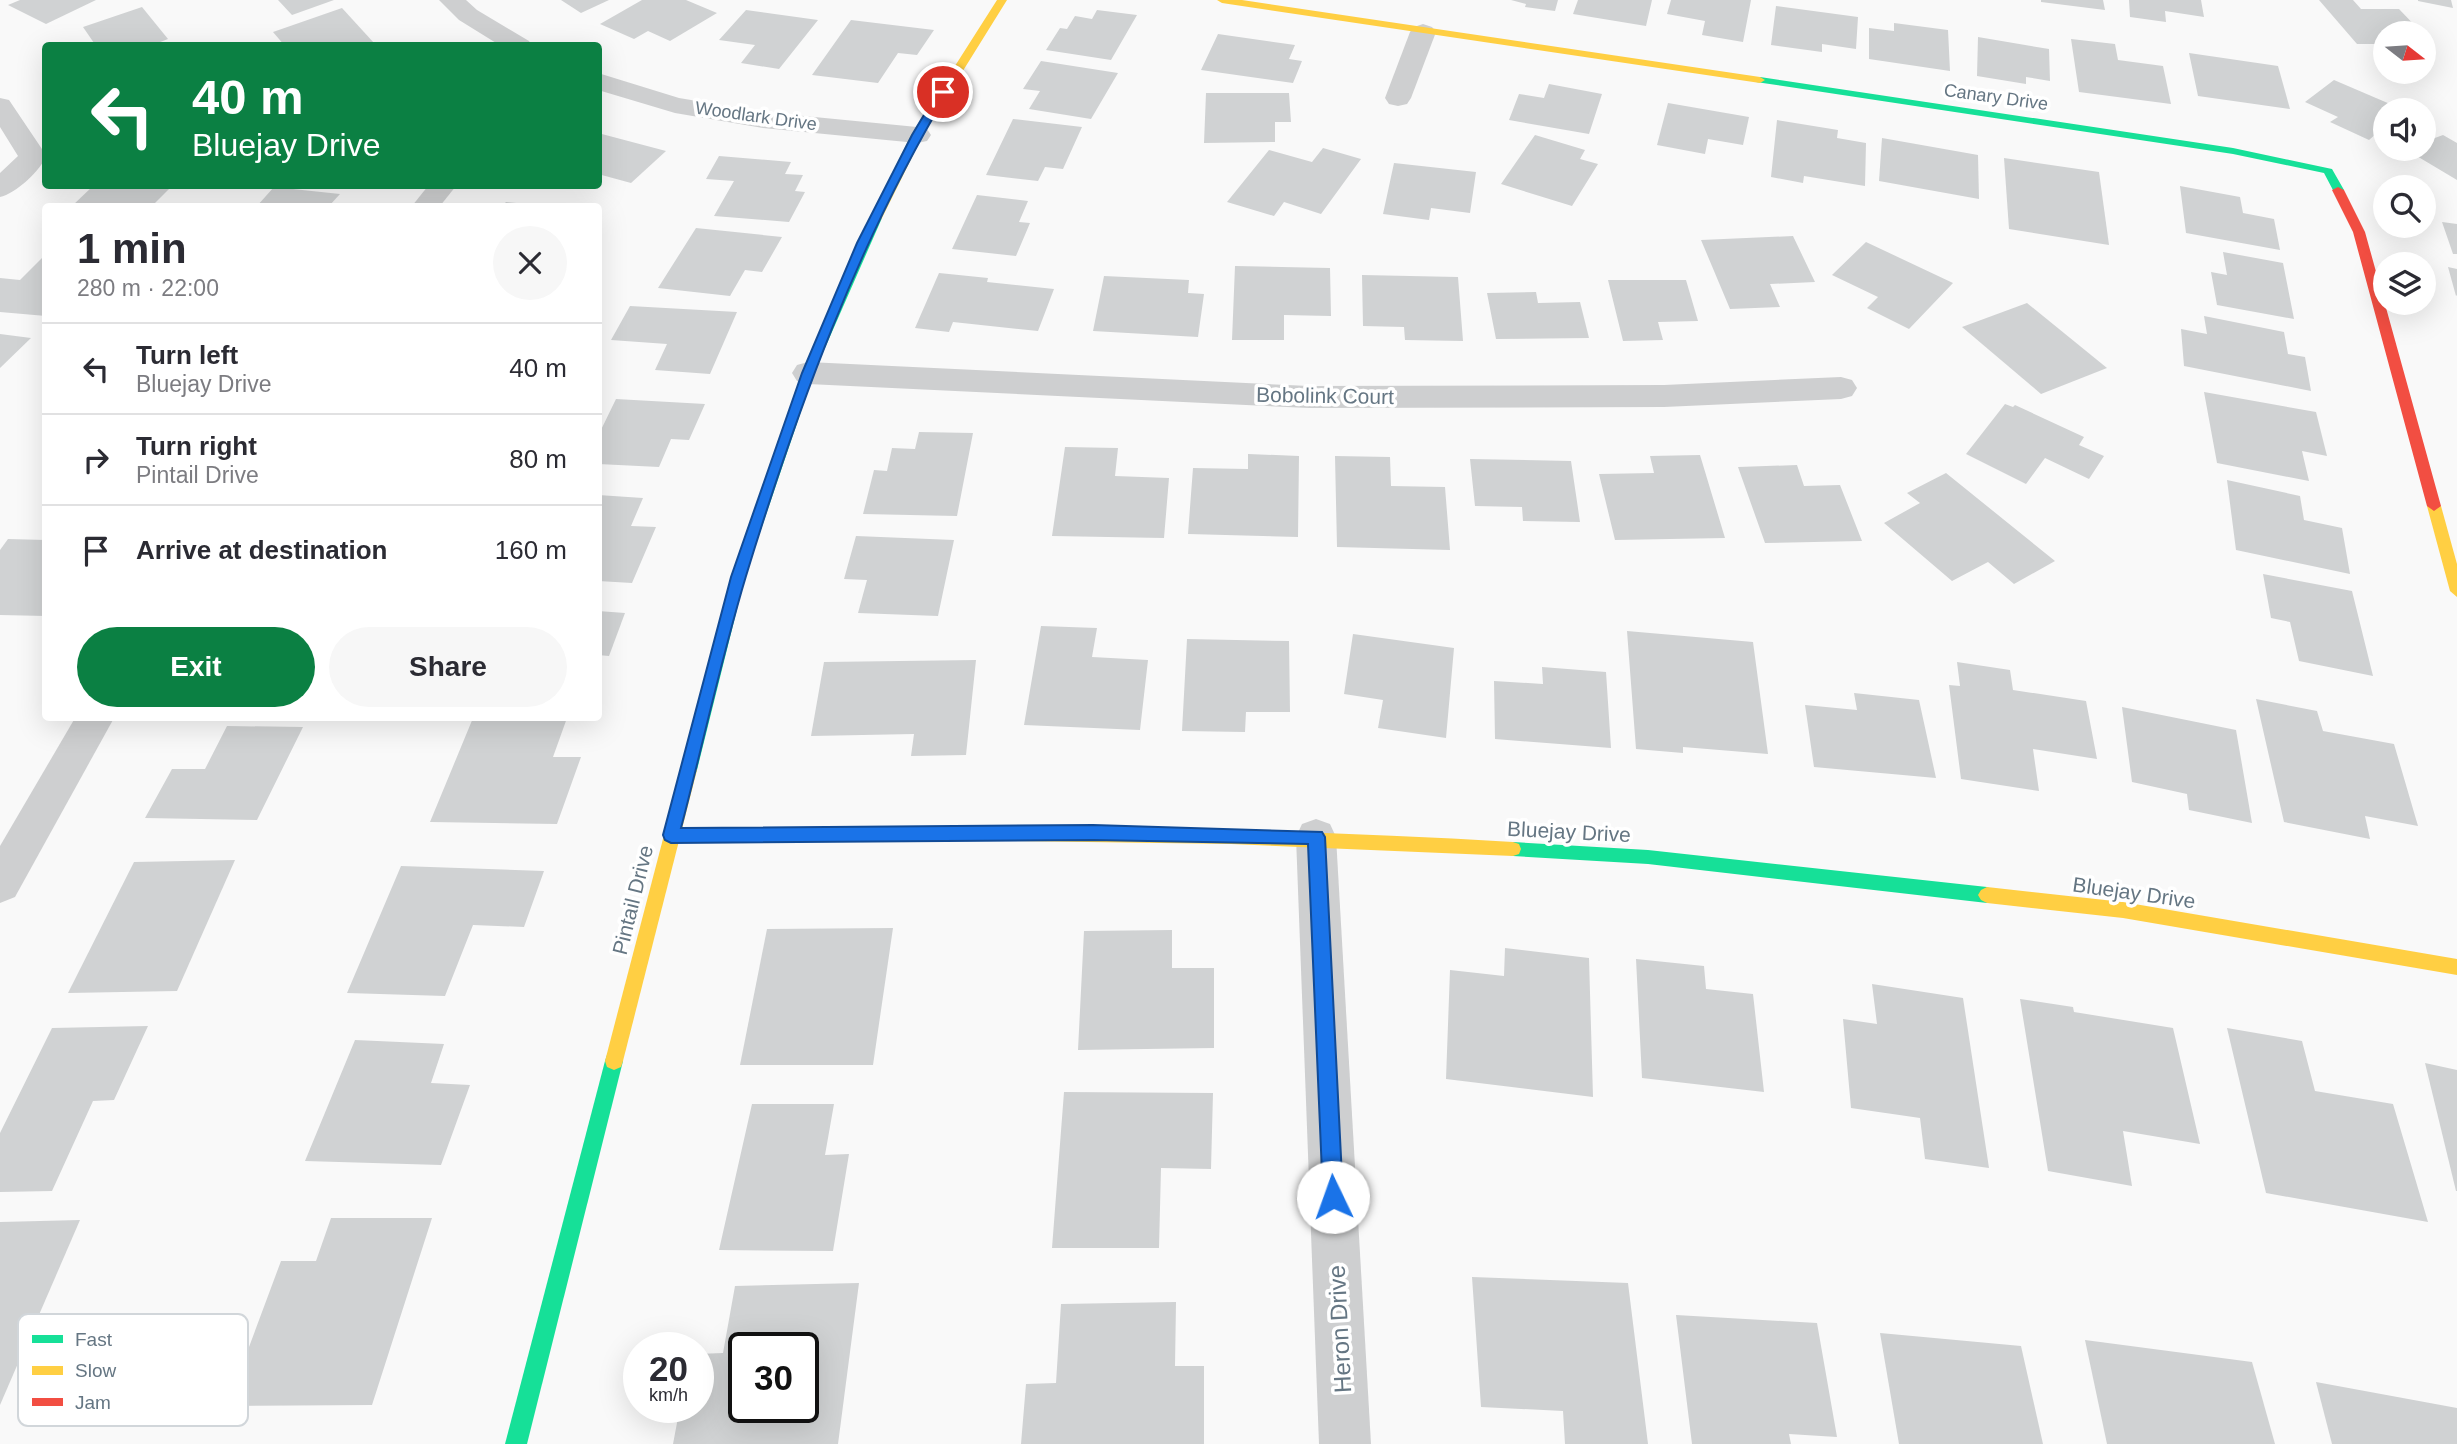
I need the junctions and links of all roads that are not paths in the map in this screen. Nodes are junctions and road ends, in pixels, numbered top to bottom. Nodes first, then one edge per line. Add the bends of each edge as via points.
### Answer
1 (451, 0) edge
2 (1002, 0) edge
3 (1222, 0) edge
4 (1423, 32) junction
5 (513, 42) edge
6 (602, 82) edge
7 (1398, 98) dead end
8 (0, 106) edge
9 (917, 135) junction
10 (0, 189) edge
11 (440, 189) edge
12 (428, 203) edge
13 (808, 373) junction
14 (1841, 388) dead end
15 (2457, 591) edge
16 (93, 721) edge
17 (671, 835) junction
18 (1316, 837) junction
19 (0, 884) edge
20 (2457, 967) edge
21 (516, 1444) edge
22 (1345, 1444) edge

1 - 5 street
2 - 9 street, Pintail Drive
3 - 4 street, Canary Drive
4 - 7 street
4 - 15 street, Canary Drive via 2233,151 2328,171 2359,232
6 - 9 street, Woodlark Drive via 675,105 763,120
8 - 10 street via 33,157
9 - 13 street, Pintail Drive via 863,243
11 - 12 street
13 - 14 street, Bobolink Court via 1309,397 1622,396
13 - 17 street, Pintail Drive via 738,577
16 - 19 street
17 - 18 street, Bluejay Drive via 1093,832
17 - 21 street, Pintail Drive
18 - 20 street, Bluejay Drive via 1648,858 2123,910
18 - 22 street, Heron Drive

